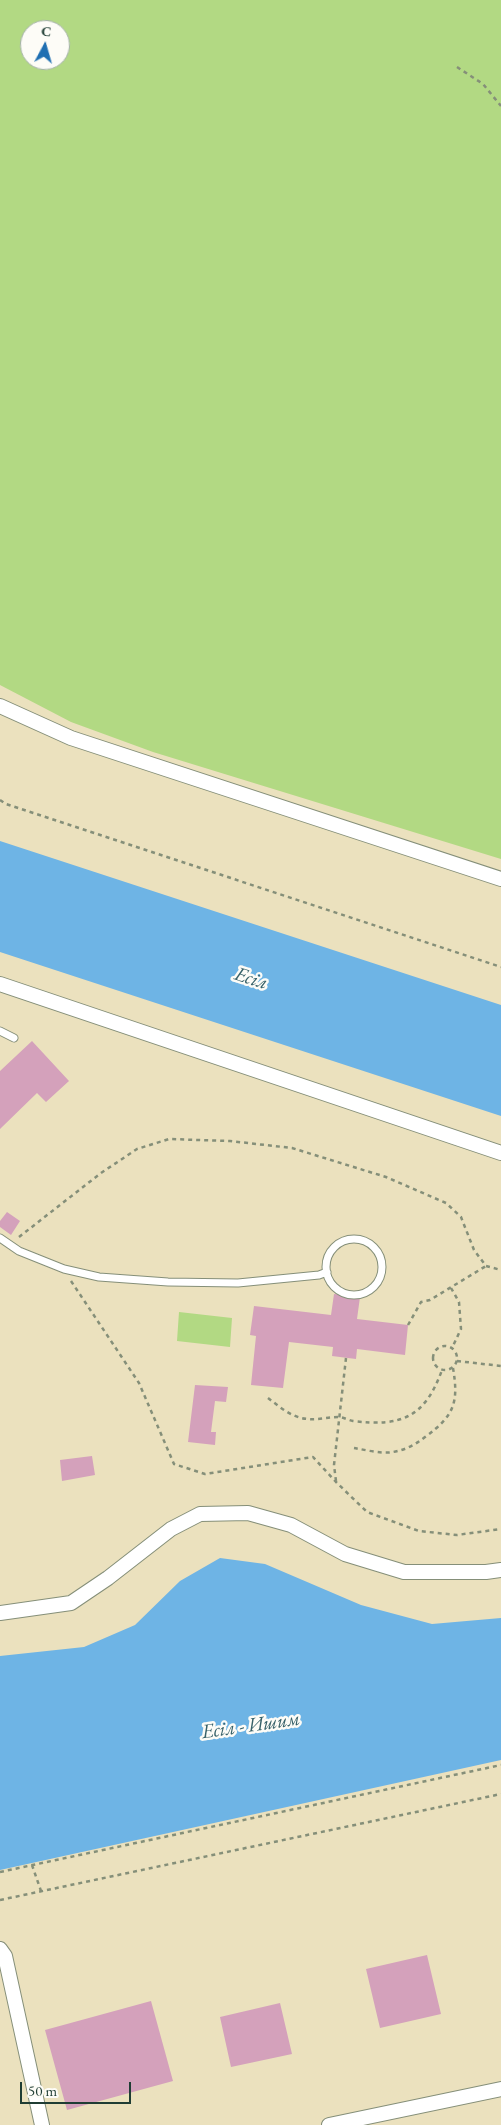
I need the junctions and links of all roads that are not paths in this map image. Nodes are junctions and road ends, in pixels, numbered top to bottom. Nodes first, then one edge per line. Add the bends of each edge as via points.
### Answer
1 (0, 706) edge
2 (501, 879) edge
3 (0, 984) edge
4 (0, 1031) edge
5 (14, 1038) dead end
6 (501, 1153) edge
7 (0, 1238) edge
8 (326, 1272) junction
9 (501, 1570) edge
10 (0, 1613) edge
11 (2, 1953) edge
12 (501, 2089) edge
13 (42, 2125) edge
14 (329, 2125) edge

1 - 2 street via 80,742
3 - 6 street
4 - 5 lane
7 - 8 lane via 64,1270 99,1277 238,1283
8 - 8 lane via 334,1286 348,1294 364,1293 370,1289 377,1284 383,1269 380,1254 369,1242 353,1238 338,1243 328,1256
9 - 10 street via 404,1572 345,1554 291,1525 248,1513 200,1514 171,1529 70,1603
11 - 13 street
12 - 14 street

